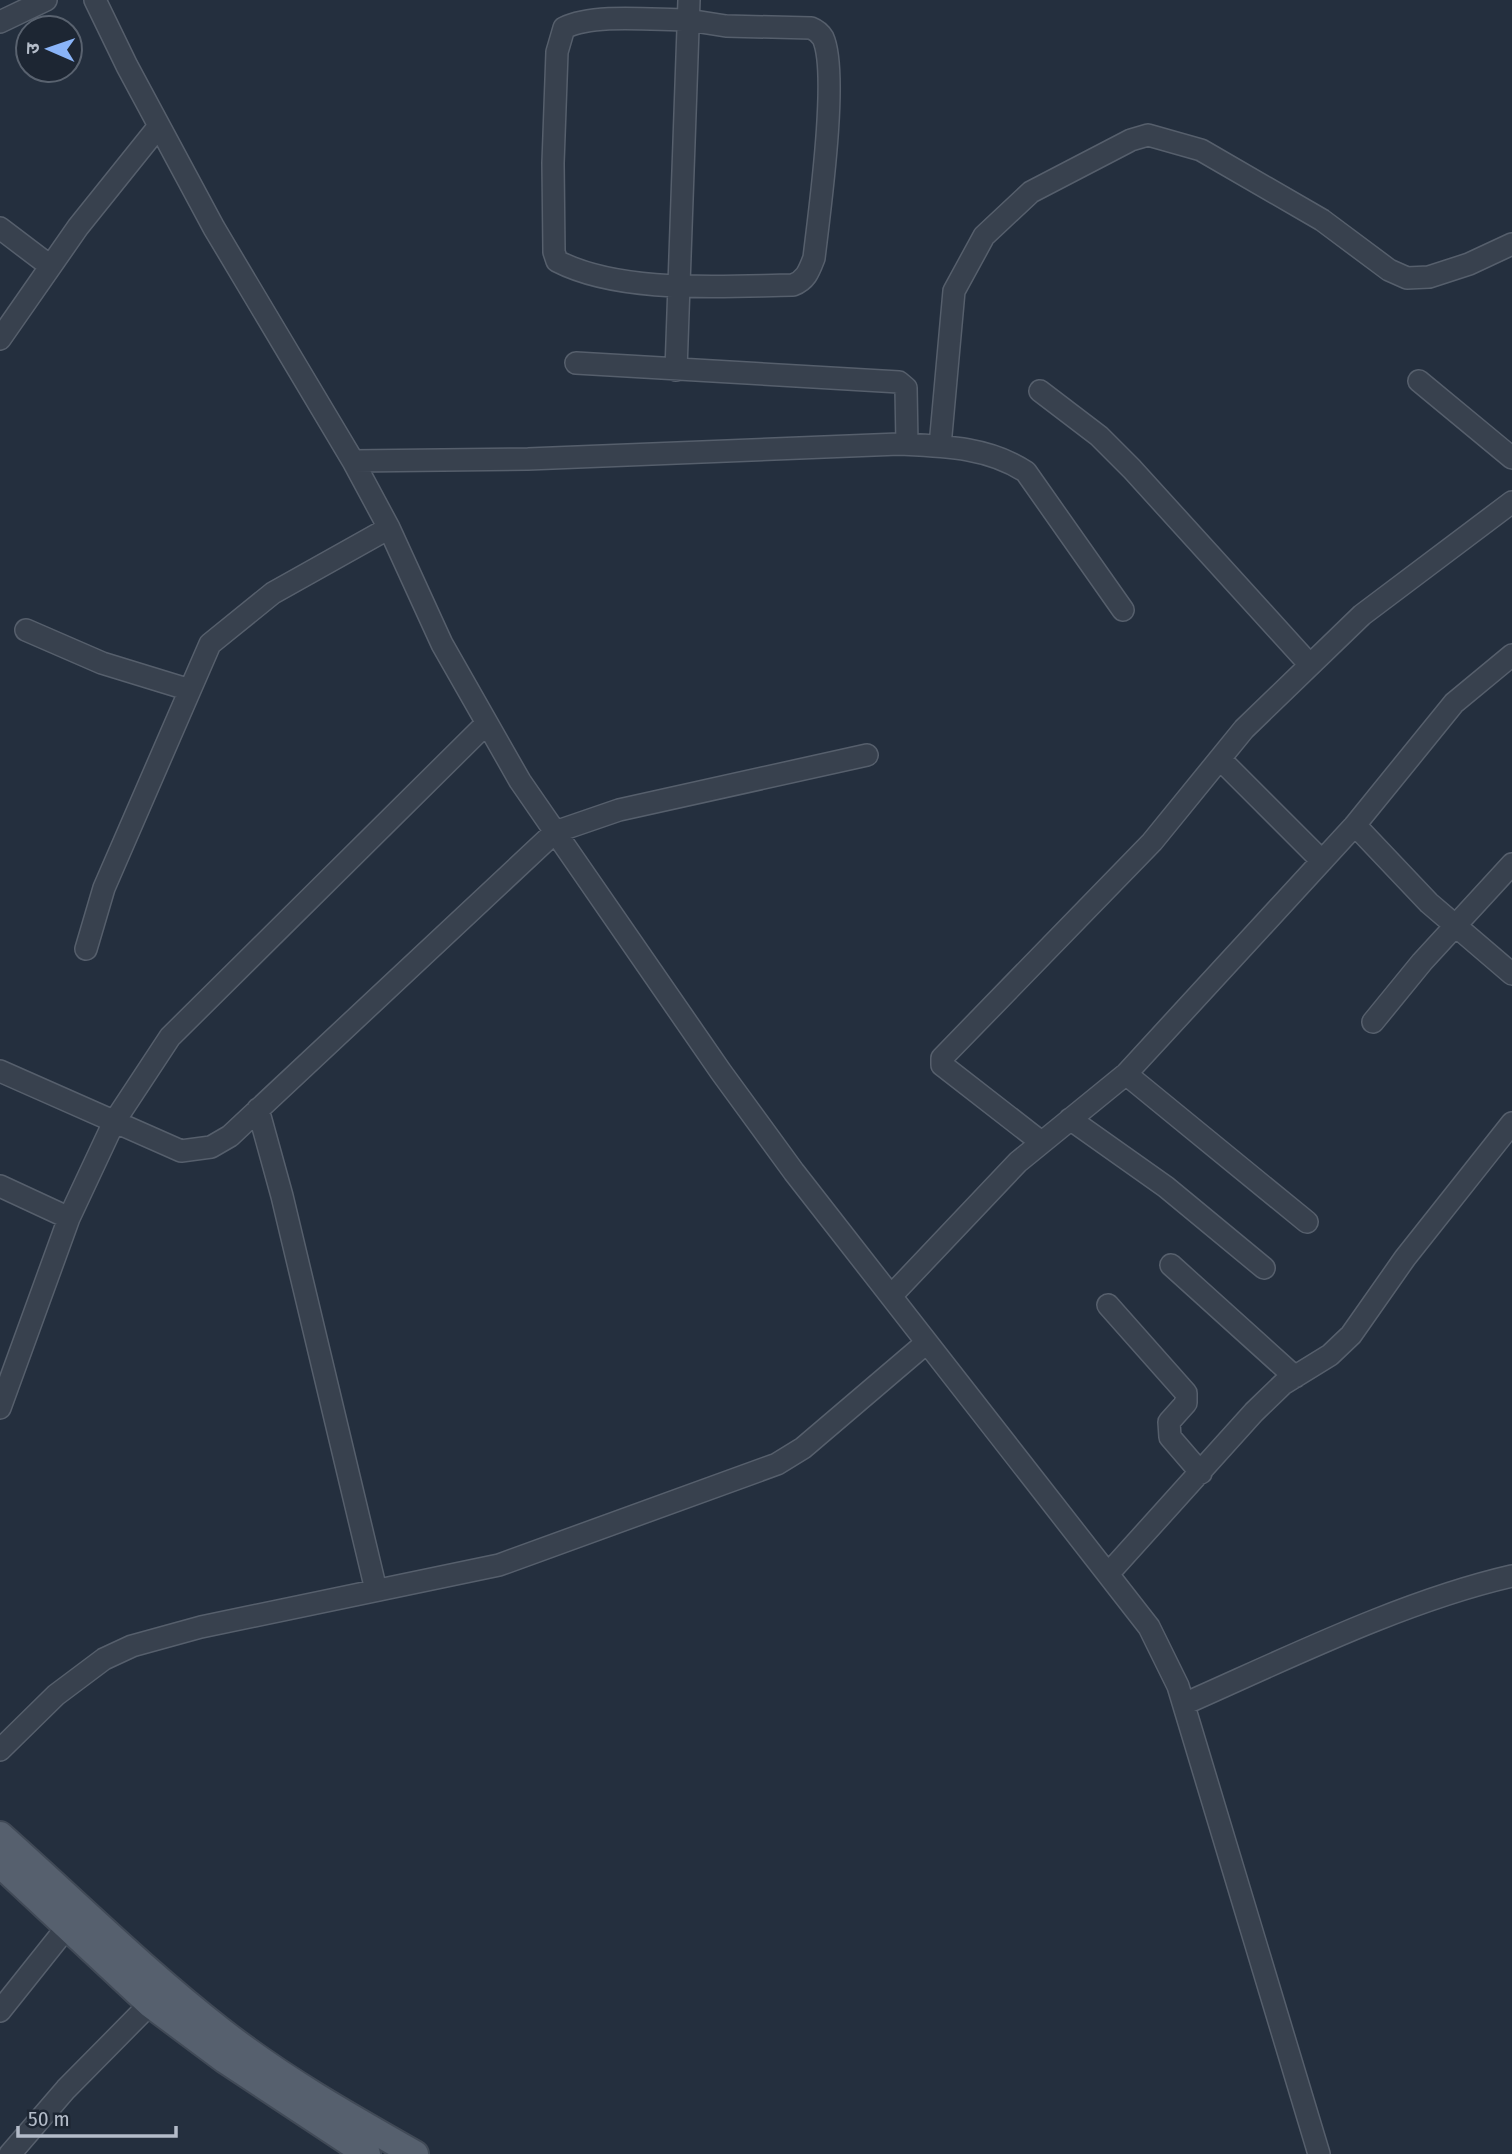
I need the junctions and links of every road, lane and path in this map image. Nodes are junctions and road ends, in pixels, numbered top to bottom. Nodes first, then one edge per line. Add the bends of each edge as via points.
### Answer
1 (46, 0) edge
2 (95, 0) edge
3 (689, 10) edge
4 (0, 22) edge
5 (159, 126) junction
6 (0, 228) edge
7 (1512, 244) edge
8 (50, 266) junction
9 (680, 287) junction
10 (0, 339) edge
11 (576, 363) dead end
12 (676, 370) junction
13 (1419, 382) dead end
14 (1040, 391) dead end
15 (907, 444) junction
16 (940, 446) junction
17 (1512, 458) edge
18 (353, 461) junction
19 (1512, 502) edge
20 (389, 528) junction
21 (1123, 610) dead end
22 (26, 630) dead end
23 (1512, 654) edge
24 (1310, 665) junction
25 (190, 690) junction
26 (486, 724) junction
27 (867, 755) dead end
28 (1220, 759) junction
29 (1355, 825) junction
30 (555, 832) junction
31 (1322, 860) junction
32 (1512, 864) edge
33 (1455, 926) junction
34 (86, 949) dead end
35 (1512, 975) edge
36 (1373, 1022) dead end
37 (0, 1071) edge
38 (1126, 1074) junction
39 (258, 1110) junction
40 (1070, 1119) junction
41 (114, 1122) junction
42 (1509, 1133) edge
43 (1041, 1142) junction
44 (0, 1186) edge
45 (69, 1219) junction
46 (1307, 1222) dead end
47 (1171, 1265) dead end
48 (1264, 1268) dead end
49 (891, 1296) junction
50 (1108, 1305) dead end
51 (925, 1344) junction
52 (1295, 1377) junction
53 (0, 1408) edge
54 (1201, 1473) junction
55 (1108, 1574) junction
56 (1512, 1576) edge
57 (376, 1590) junction
58 (1184, 1704) junction
59 (0, 1750) edge
60 (0, 1835) edge
61 (0, 1864) edge
62 (67, 1927) junction
63 (149, 2004) junction
64 (0, 2011) edge
65 (10, 2154) edge
66 (367, 2154) edge
67 (415, 2154) edge
68 (1319, 2154) edge

1 - 4 street
2 - 5 street
3 - 9 street
3 - 9 street via 574,23 564,28 557,52 552,163 557,261 584,271
3 - 9 street via 726,26 815,29 825,45 828,104 814,258 802,282
5 - 8 street
5 - 18 street via 214,228
6 - 8 street
7 - 16 street via 1459,268 1407,278 1321,220 1201,149 1148,135 1131,140 1031,192 984,236 954,291
8 - 10 street
9 - 12 street
11 - 12 street
12 - 15 street via 899,382 906,388
13 - 17 street
14 - 24 street via 1099,436 1132,469
15 - 16 street
15 - 18 street
16 - 21 street via 1006,459 1026,472
18 - 20 street
19 - 24 street via 1362,615
20 - 25 street via 273,593 210,644
20 - 26 street via 442,644
22 - 25 street via 102,663
23 - 29 street via 1454,703
24 - 28 street
25 - 34 street via 104,888
26 - 30 street
26 - 41 street via 170,1037
27 - 30 street via 619,810
28 - 31 street
28 - 43 street via 1152,842 942,1058 943,1065
29 - 31 street
29 - 33 street
30 - 39 street
30 - 49 street via 737,1094
31 - 38 street
32 - 33 street
33 - 35 street
33 - 36 street
37 - 41 street
38 - 40 street
38 - 46 street
39 - 41 street via 230,1136 196,1150 181,1151
39 - 57 street
40 - 43 street
40 - 48 street via 1166,1187
41 - 45 street
42 - 52 street via 1405,1258 1351,1335
43 - 49 street
44 - 45 street
45 - 53 street
47 - 52 street
49 - 51 street
50 - 54 street via 1186,1393 1186,1402 1169,1422 1170,1437
51 - 55 street
51 - 57 street via 803,1448 777,1464 499,1565
52 - 54 street via 1254,1412
54 - 55 street
55 - 58 street via 1149,1627
56 - 58 street via 1444,1596 1341,1636
57 - 59 street via 132,1646 104,1659 57,1695
58 - 68 street
60 - 67 main road via 143,1967 223,2032 340,2111
61 - 62 main road
62 - 63 main road
62 - 64 street
63 - 65 street
63 - 66 main road via 247,2076

